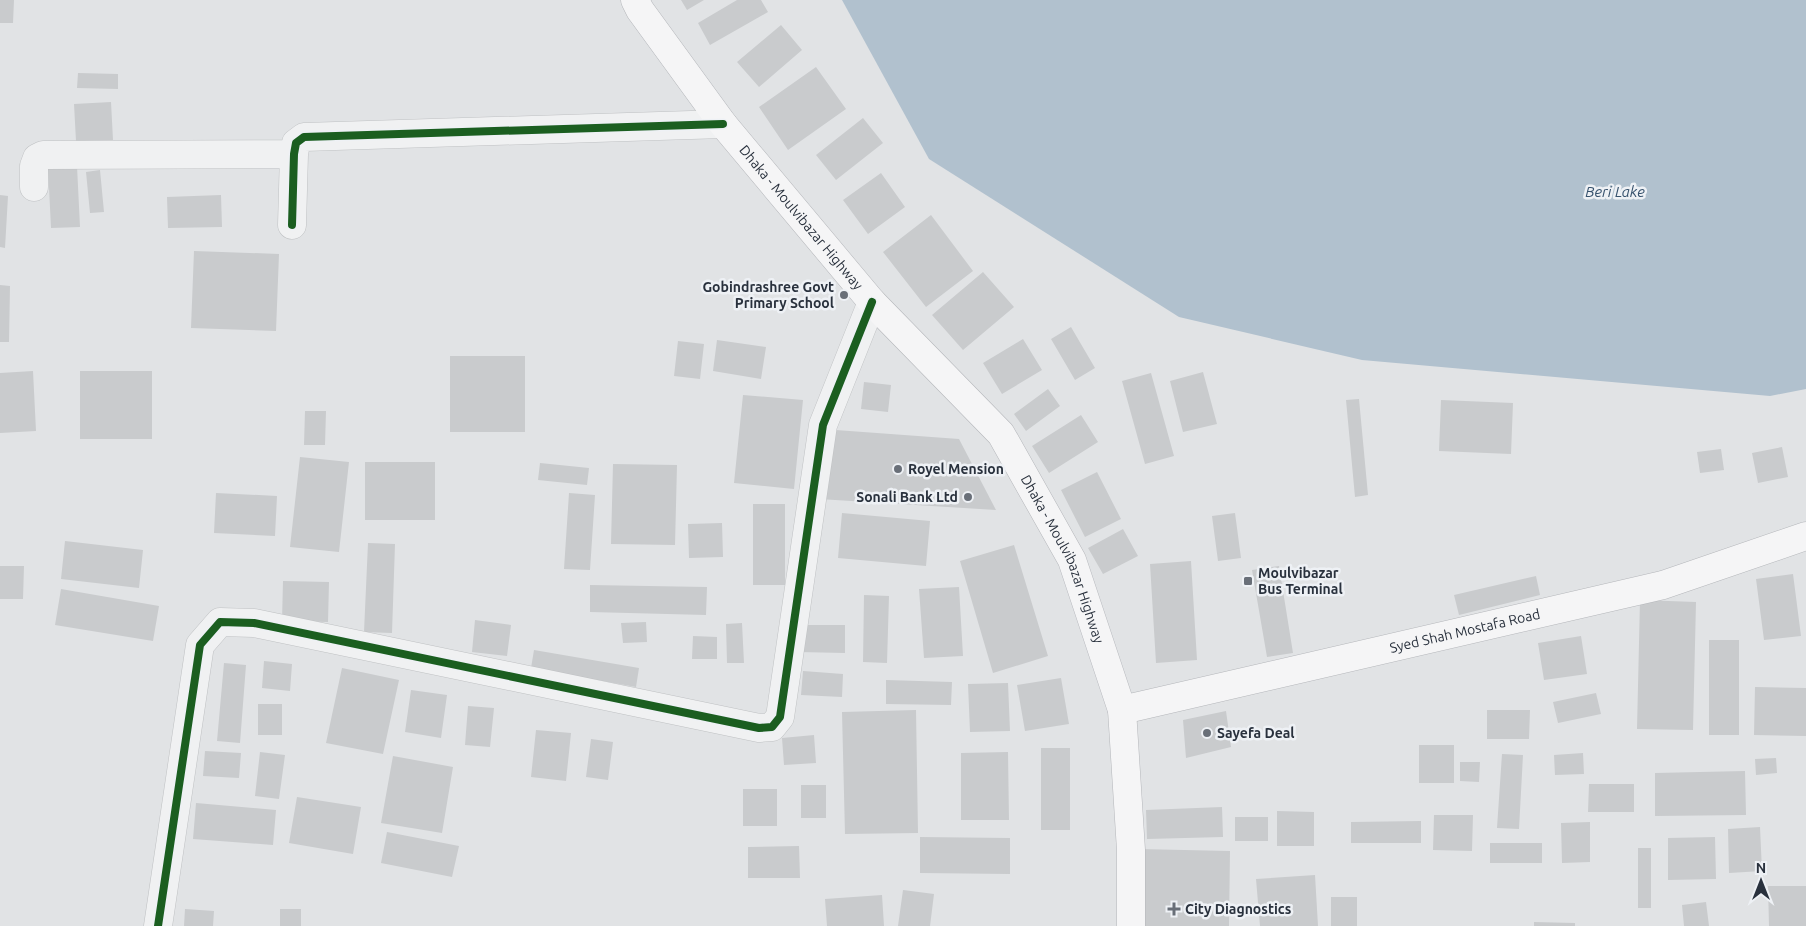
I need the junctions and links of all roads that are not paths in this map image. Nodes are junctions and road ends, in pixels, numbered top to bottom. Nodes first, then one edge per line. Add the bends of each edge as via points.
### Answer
1 (634, 0) edge
2 (723, 124) junction
3 (294, 154) junction
4 (34, 187) dead end
5 (292, 225) dead end
6 (872, 302) junction
7 (1806, 536) edge
8 (1122, 710) junction
9 (158, 926) edge
10 (1131, 926) edge

1 - 2 highway, Dhaka - Moulvibazar Highway
2 - 3 street via 304,137 296,143
2 - 6 highway, Dhaka - Moulvibazar Highway
3 - 4 street via 43,155 36,158
3 - 5 street
6 - 8 highway, Dhaka - Moulvibazar Highway via 1001,434 1072,560
6 - 9 street via 823,425 780,717 772,727 759,728 254,623 220,622 200,646
7 - 8 highway, Syed Shah Mostafa Road via 1663,585
8 - 10 highway, Dhaka - Moulvibazar Highway via 1131,850

